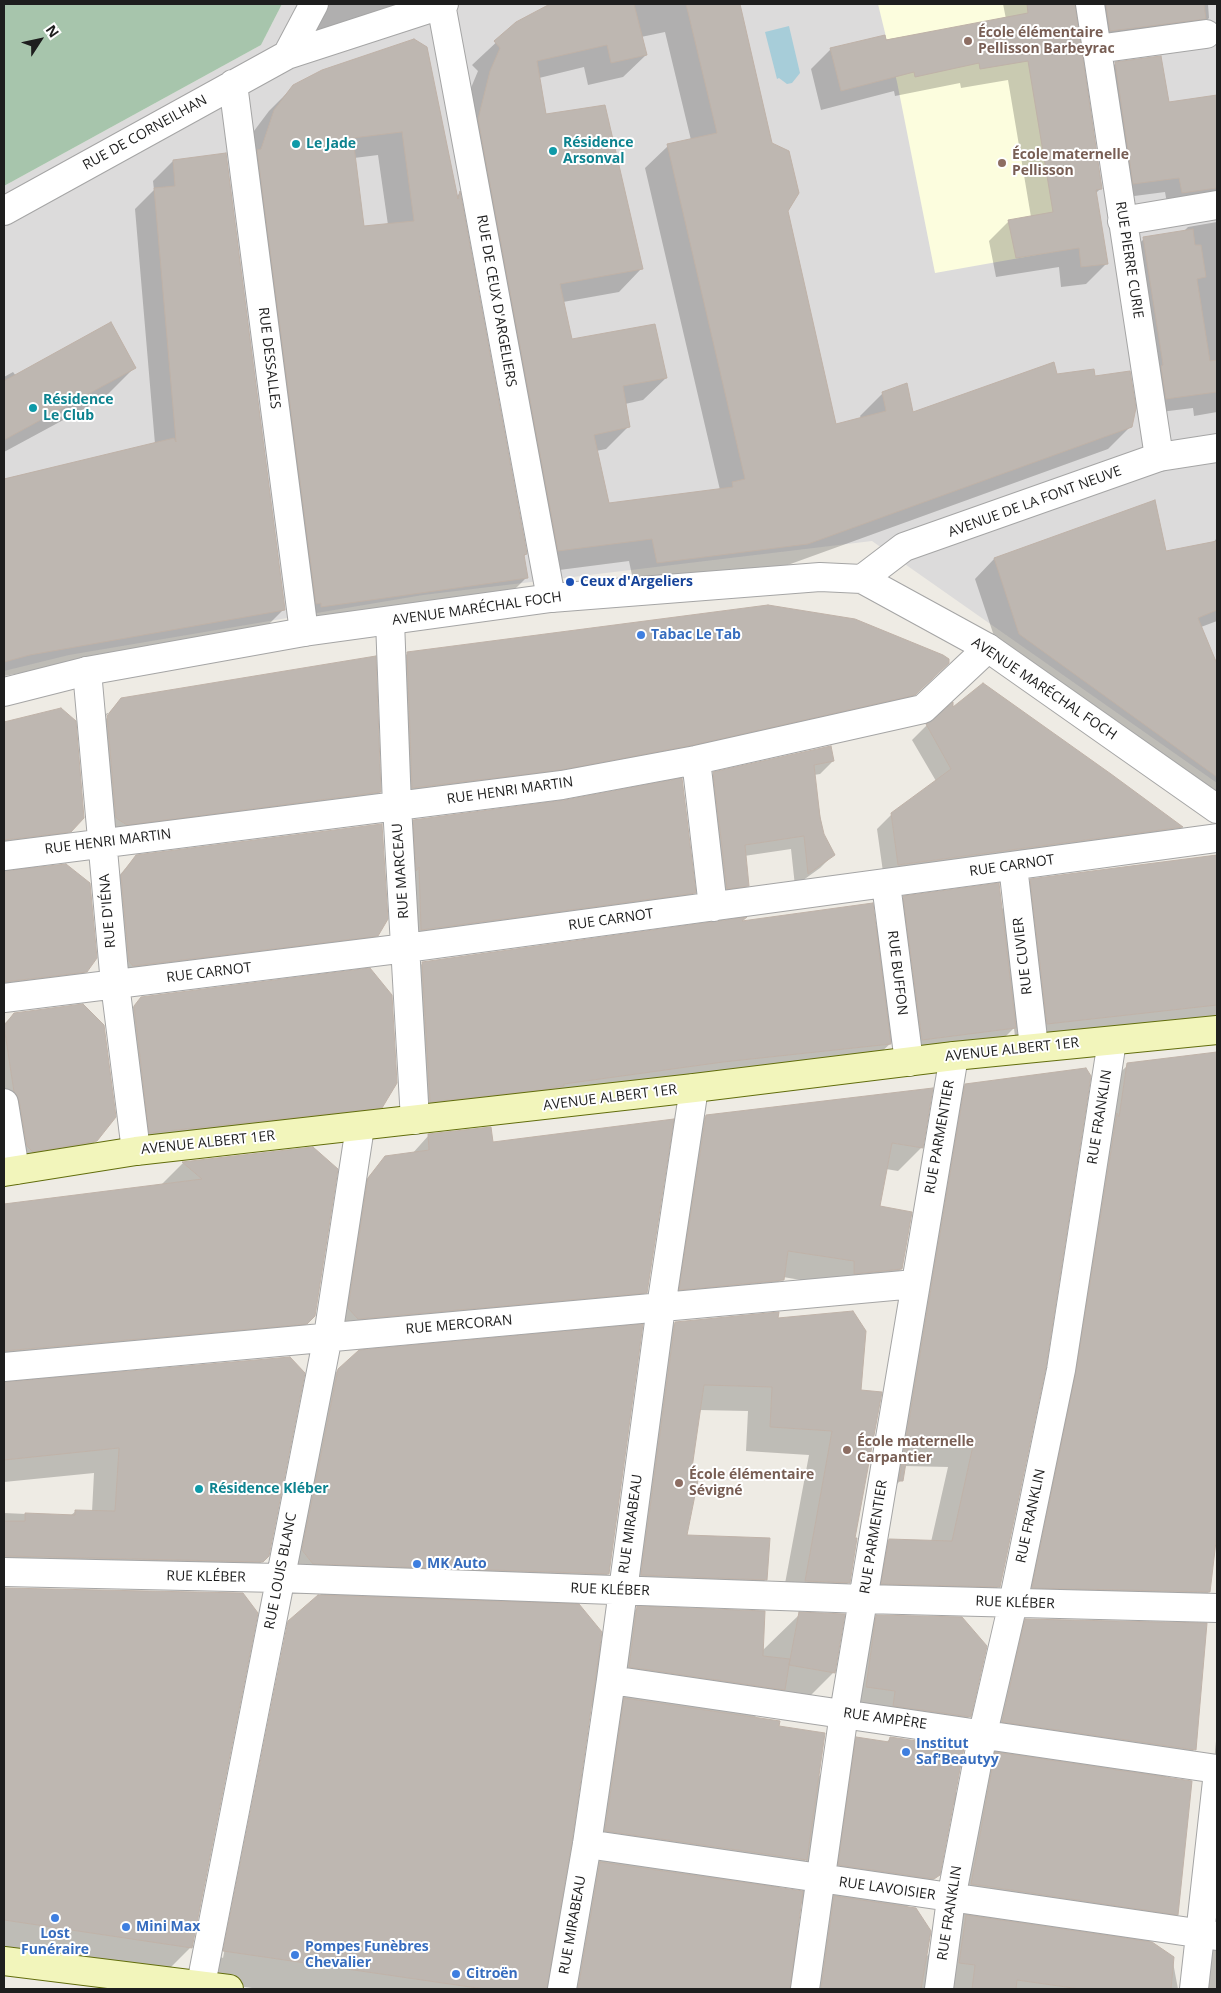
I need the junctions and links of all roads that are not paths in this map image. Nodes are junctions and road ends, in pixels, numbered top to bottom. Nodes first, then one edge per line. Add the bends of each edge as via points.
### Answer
1 (314, 4) edge
2 (442, 4) edge
3 (1090, 4) edge
4 (1206, 34) dead end
5 (1097, 50) junction
6 (287, 55) junction
7 (233, 84) junction
8 (1217, 205) edge
9 (4, 211) edge
10 (1122, 221) junction
11 (1217, 448) edge
12 (1160, 457) junction
13 (862, 580) junction
14 (551, 598) junction
15 (390, 621) junction
16 (304, 632) junction
17 (988, 648) junction
18 (87, 671) junction
19 (4, 692) edge
20 (696, 760) junction
21 (397, 806) junction
22 (1217, 809) edge
23 (1217, 838) edge
24 (102, 842) junction
25 (4, 856) edge
26 (1013, 866) junction
27 (886, 884) junction
28 (713, 907) junction
29 (406, 948) junction
30 (115, 984) junction
31 (4, 998) edge
32 (1217, 1030) edge
33 (1112, 1041) junction
34 (1034, 1047) junction
35 (954, 1056) junction
36 (909, 1062) junction
37 (694, 1088) junction
38 (4, 1103) edge
39 (415, 1120) junction
40 (360, 1127) junction
41 (136, 1151) junction
42 (9, 1171) edge
43 (914, 1284) junction
44 (661, 1307) junction
45 (328, 1336) junction
46 (4, 1368) edge
47 (4, 1572) edge
48 (279, 1578) junction
49 (622, 1590) junction
50 (864, 1599) junction
51 (1013, 1603) junction
52 (1217, 1608) edge
53 (611, 1680) junction
54 (844, 1713) junction
55 (983, 1733) junction
56 (1217, 1769) edge
57 (1217, 1781) edge
58 (587, 1844) junction
59 (820, 1879) junction
60 (951, 1899) junction
61 (1209, 1935) edge
62 (4, 1961) edge
63 (199, 1987) edge
64 (229, 1989) edge
65 (562, 1989) edge
66 (805, 1989) edge
67 (939, 1989) edge
68 (1194, 1989) edge

1 - 6 street
2 - 6 street, RUE DE CORNEILHAN
2 - 14 street, RUE DE CEUX D'ARGELIERS
3 - 5 street, RUE PIERRE CURIE
4 - 5 street
5 - 10 street, RUE PIERRE CURIE
6 - 7 street, RUE DE CORNEILHAN
7 - 9 street, RUE DE CORNEILHAN
7 - 16 street, RUE DESSALLES
8 - 10 street
10 - 12 street, RUE PIERRE CURIE
11 - 12 street, AVENUE DE LA FONT NEUVE
12 - 13 street, AVENUE DE LA FONT NEUVE via 904,547
13 - 14 street, AVENUE MARÉCHAL FOCH via 820,577
13 - 17 street, AVENUE MARÉCHAL FOCH
14 - 15 street, AVENUE MARÉCHAL FOCH
15 - 16 street, AVENUE MARÉCHAL FOCH
15 - 21 street, RUE MARCEAU
16 - 18 street, AVENUE MARÉCHAL FOCH
17 - 20 street, RUE HENRI MARTIN via 923,709
17 - 22 street, AVENUE MARÉCHAL FOCH
18 - 19 street, AVENUE MARÉCHAL FOCH
18 - 24 street, RUE D'IÉNA
20 - 21 street, RUE HENRI MARTIN via 562,785
20 - 28 street
21 - 24 street, RUE HENRI MARTIN
21 - 29 street, RUE MARCEAU
23 - 26 street, RUE CARNOT
24 - 25 street, RUE HENRI MARTIN
24 - 30 street, RUE D'IÉNA
26 - 27 street, RUE CARNOT
26 - 34 street, RUE CUVIER
27 - 28 street, RUE CARNOT
27 - 36 street, RUE BUFFON
28 - 29 street, RUE CARNOT
29 - 30 street, RUE CARNOT
29 - 39 street, RUE MARCEAU
30 - 31 street, RUE CARNOT
30 - 41 street, RUE D'IÉNA
32 - 33 main road, AVENUE ALBERT 1ER
33 - 34 main road, AVENUE ALBERT 1ER
33 - 51 street, RUE FRANKLIN via 1061,1370
34 - 35 main road, AVENUE ALBERT 1ER
35 - 36 main road, AVENUE ALBERT 1ER
35 - 43 street, RUE PARMENTIER
36 - 37 main road, AVENUE ALBERT 1ER
37 - 39 main road, AVENUE ALBERT 1ER
37 - 44 street, RUE MIRABEAU
38 - 42 street
39 - 40 main road, AVENUE ALBERT 1ER
40 - 41 main road, AVENUE ALBERT 1ER
40 - 45 street, RUE LOUIS BLANC
41 - 42 main road, AVENUE ALBERT 1ER
43 - 44 street, RUE MERCORAN
43 - 50 street, RUE PARMENTIER
44 - 45 street, RUE MERCORAN
44 - 49 street, RUE MIRABEAU
45 - 46 street, RUE MERCORAN
45 - 48 street, RUE LOUIS BLANC
47 - 48 street, RUE KLÉBER
48 - 49 street, RUE KLÉBER
48 - 63 street, RUE LOUIS BLANC
49 - 50 street, RUE KLÉBER
49 - 53 street, RUE MIRABEAU
50 - 51 street, RUE KLÉBER
50 - 54 street, RUE PARMENTIER
51 - 52 street, RUE KLÉBER
51 - 55 street, RUE FRANKLIN
53 - 54 street, RUE AMPÈRE
53 - 58 street, RUE MIRABEAU
54 - 55 street, RUE AMPÈRE
54 - 59 street, RUE PARMENTIER
55 - 56 street, RUE AMPÈRE
55 - 60 street, RUE FRANKLIN
57 - 61 street
58 - 59 street, RUE LAVOISIER
58 - 65 street, RUE MIRABEAU
59 - 60 street, RUE LAVOISIER
59 - 66 street, RUE PARMENTIER
60 - 61 street, RUE LAVOISIER
60 - 67 street, RUE FRANKLIN
61 - 68 street
62 - 63 main road
63 - 64 main road

